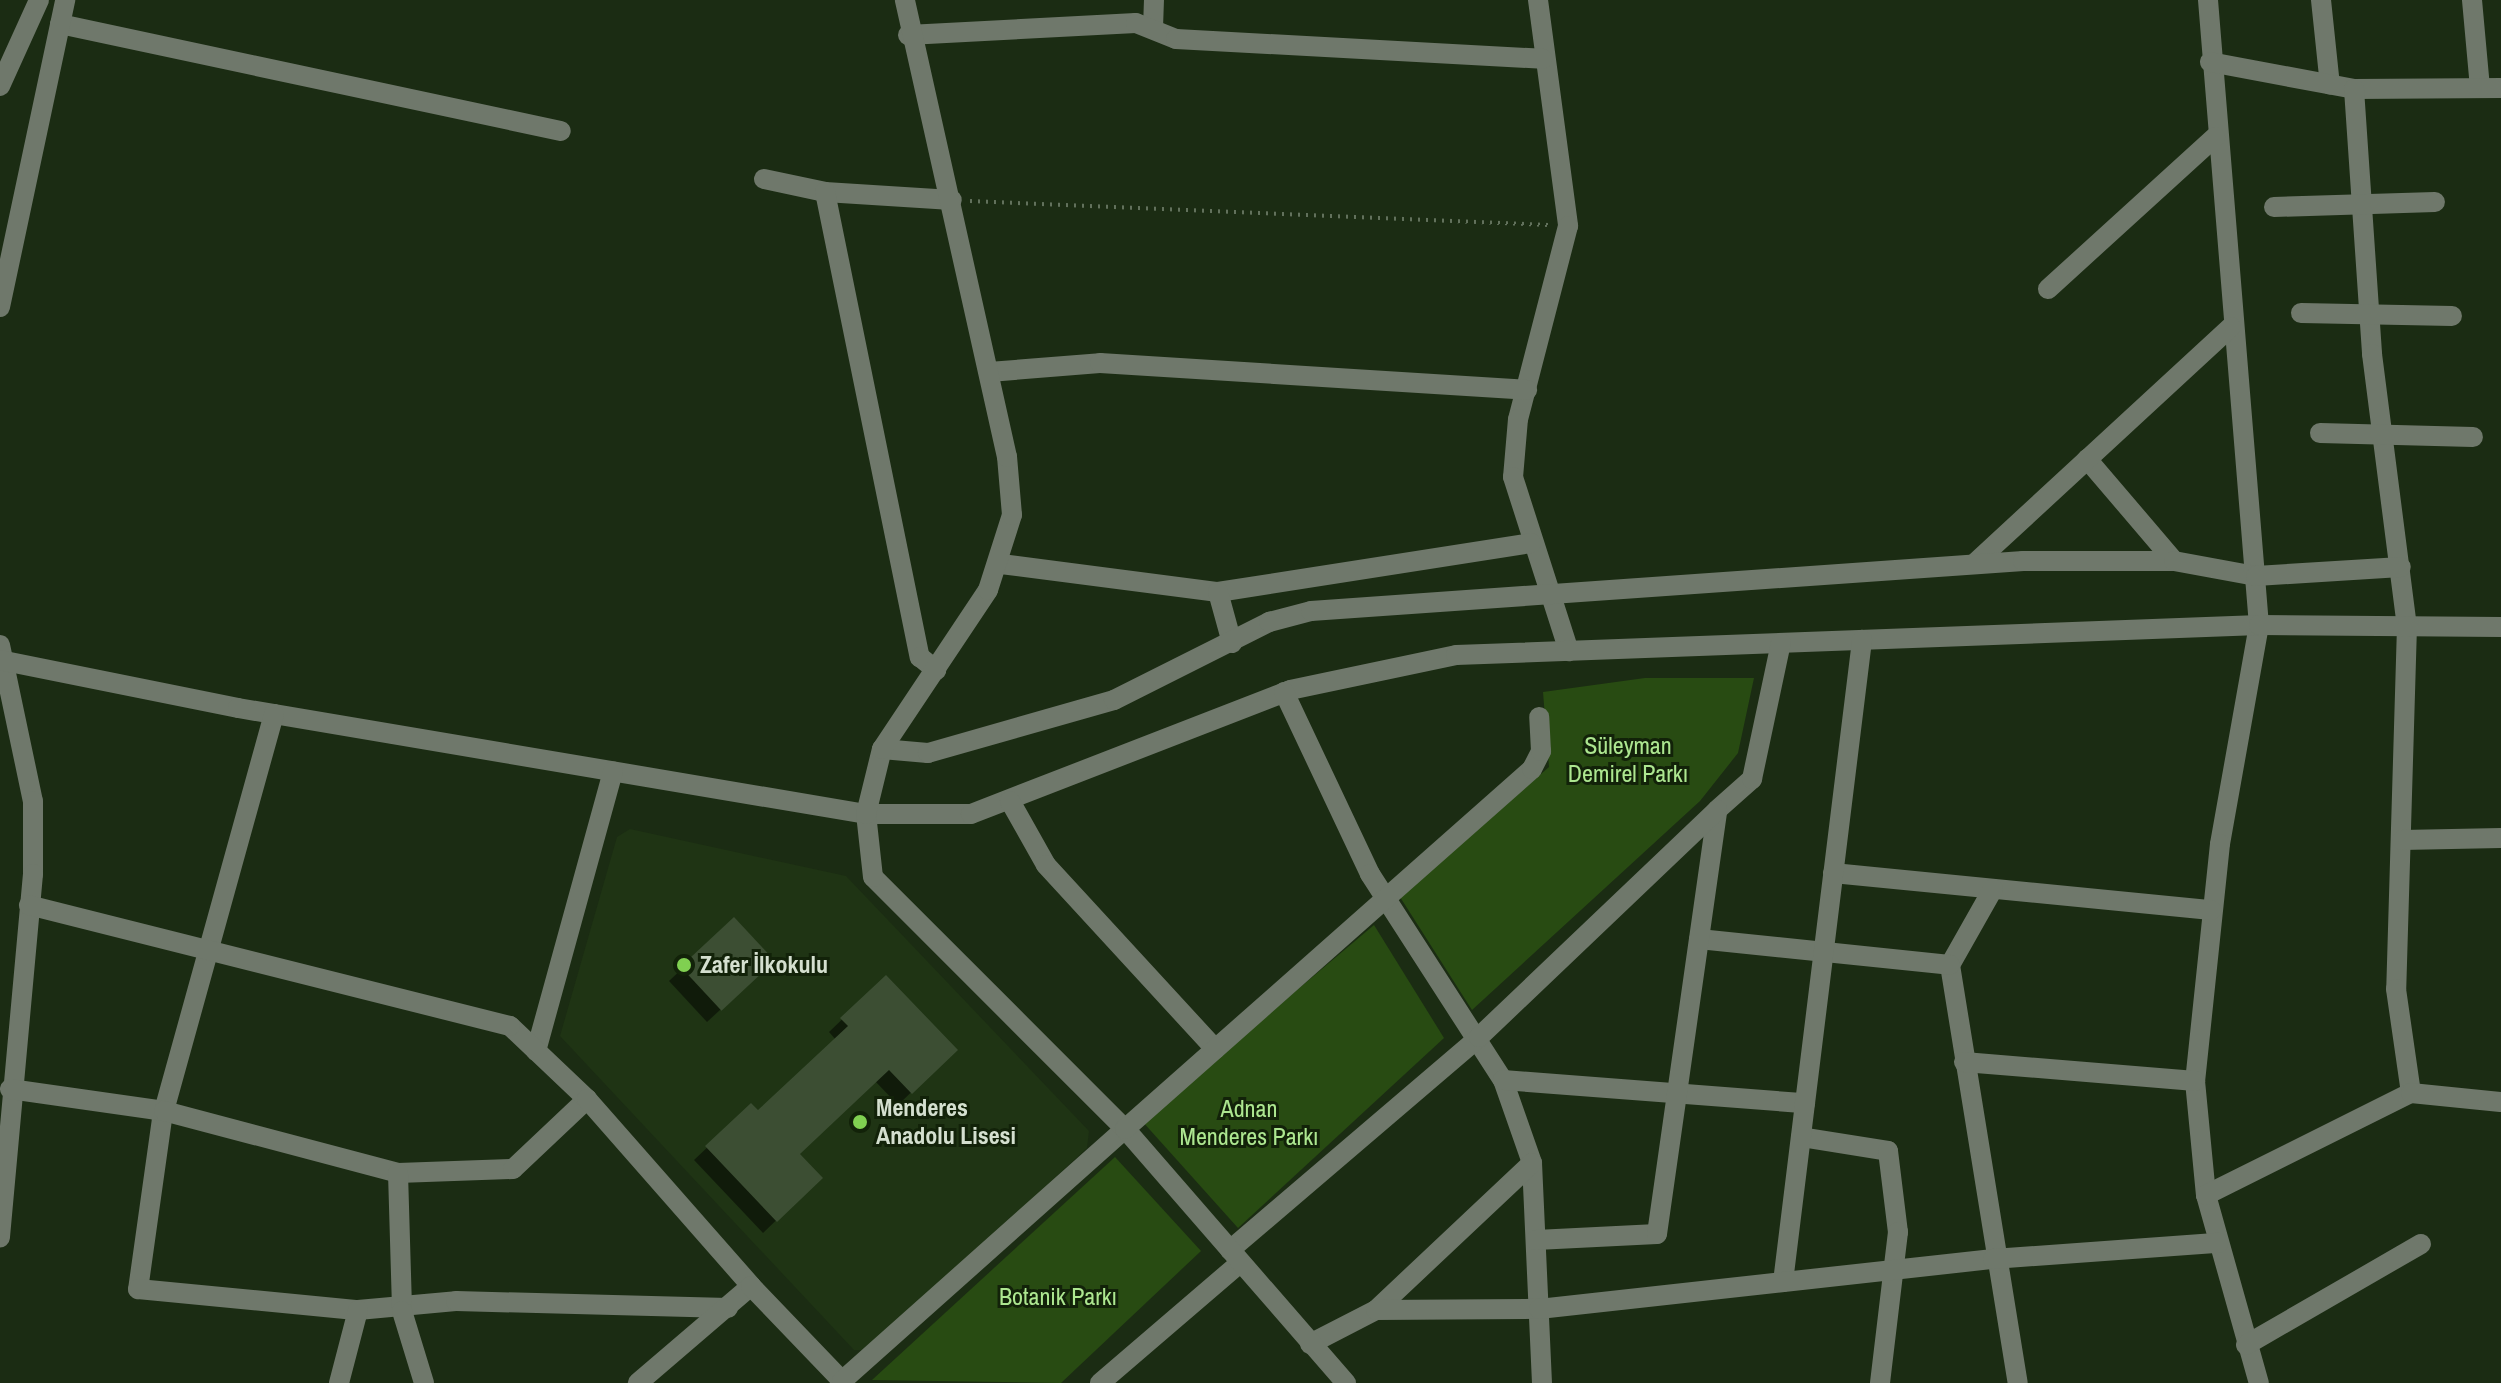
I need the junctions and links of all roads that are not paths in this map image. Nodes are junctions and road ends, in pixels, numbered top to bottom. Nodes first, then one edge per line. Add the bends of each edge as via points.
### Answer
1 (39, 0) edge
2 (65, 0) edge
3 (905, 0) edge
4 (1154, 0) edge
5 (1538, 0) edge
6 (2208, 0) edge
7 (2321, 0) edge
8 (2472, 0) edge
9 (60, 24) junction
10 (1153, 28) junction
11 (908, 35) junction
12 (1542, 59) junction
13 (2210, 62) junction
14 (2330, 85) junction
15 (0, 86) edge
16 (2491, 88) edge
17 (2354, 89) junction
18 (561, 131) dead end
19 (2215, 137) junction
20 (764, 179) dead end
21 (825, 192) junction
22 (952, 200) junction
23 (2435, 202) dead end
24 (2362, 204) junction
25 (2274, 207) dead end
26 (2048, 289) dead end
27 (0, 307) edge
28 (2301, 313) dead end
29 (2369, 314) junction
30 (2452, 316) dead end
31 (2231, 327) junction
32 (989, 372) junction
33 (1527, 390) junction
34 (2320, 433) dead end
35 (2385, 435) junction
36 (2473, 437) dead end
37 (2087, 459) junction
38 (1531, 543) junction
39 (2174, 561) junction
40 (1975, 563) junction
41 (1001, 564) junction
42 (2401, 567) junction
43 (2256, 576) junction
44 (1218, 592) junction
45 (1553, 595) junction
46 (2259, 625) junction
47 (2407, 626) junction
48 (2501, 627) edge
49 (1862, 640) junction
50 (1232, 643) junction
51 (1781, 643) junction
52 (1569, 651) junction
53 (3, 655) edge
54 (936, 670) junction
55 (1284, 692) junction
56 (274, 714) junction
57 (1539, 717) dead end
58 (882, 749) junction
59 (613, 771) junction
60 (1010, 801) junction
61 (1717, 810) junction
62 (866, 814) junction
63 (2501, 838) edge
64 (2402, 840) junction
65 (1833, 873) junction
66 (1993, 889) junction
67 (1386, 898) junction
68 (29, 905) junction
69 (2211, 910) junction
70 (1699, 939) junction
71 (209, 948) junction
72 (1823, 954) junction
73 (1950, 965) junction
74 (1479, 1037) junction
75 (1215, 1049) junction
76 (536, 1051) junction
77 (1964, 1062) junction
78 (1503, 1080) junction
79 (2195, 1081) junction
80 (10, 1089) junction
81 (1677, 1090) junction
82 (2411, 1093) junction
83 (587, 1099) junction
84 (2501, 1102) edge
85 (1805, 1103) junction
86 (164, 1111) junction
87 (4, 1113) edge
88 (1125, 1129) junction
89 (1801, 1137) junction
90 (1532, 1163) junction
91 (398, 1173) junction
92 (2206, 1195) junction
93 (0, 1238) edge
94 (1536, 1240) junction
95 (2218, 1243) junction
96 (2421, 1244) dead end
97 (1235, 1257) junction
98 (1993, 1259) junction
99 (1892, 1270) junction
100 (1783, 1282) junction
101 (751, 1286) junction
102 (728, 1308) junction
103 (1539, 1309) junction
104 (358, 1310) junction
105 (1376, 1310) junction
106 (402, 1311) junction
107 (1310, 1344) junction
108 (2246, 1345) junction
109 (843, 1382) edge
110 (339, 1383) edge
111 (424, 1383) edge
112 (638, 1383) edge
113 (1100, 1383) edge
114 (1346, 1383) edge
115 (1542, 1383) edge
116 (1880, 1383) edge
117 (2018, 1383) edge
118 (2259, 1383) edge

1 - 15 street
2 - 9 street
3 - 11 street
4 - 10 street
5 - 12 street
6 - 13 street
7 - 14 street
8 - 16 street
9 - 18 street
9 - 27 street
10 - 11 street
10 - 12 street via 1176,39
11 - 22 street
12 - 33 street via 1568,226
13 - 14 street
13 - 19 street
14 - 17 street
16 - 17 street
17 - 24 street
19 - 26 street
19 - 31 street
20 - 21 street
21 - 22 street
21 - 54 street via 920,657
22 - 32 street
23 - 24 street
24 - 25 street
24 - 29 street
28 - 29 street
29 - 30 street
29 - 35 street
31 - 37 street
31 - 43 street
32 - 33 street via 1100,363
32 - 41 street via 1012,484
33 - 38 street via 1512,457
34 - 35 street
35 - 36 street
35 - 42 street
37 - 39 street
37 - 40 street
38 - 44 street
38 - 45 street
39 - 40 street
39 - 43 street
40 - 45 street
41 - 44 street
41 - 54 street
42 - 43 street
42 - 47 street
43 - 46 street
44 - 50 street
45 - 50 street via 1311,611 1269,622
45 - 52 street
46 - 47 street
46 - 49 street
46 - 69 street
47 - 48 street
47 - 64 street
49 - 51 street
49 - 65 street
50 - 58 street via 1114,700 928,753
51 - 52 street
51 - 61 street via 1752,779
52 - 55 street via 1456,655
53 - 56 street
53 - 68 street via 33,801
54 - 58 street
55 - 60 street
55 - 67 street
56 - 59 street
56 - 71 street
57 - 67 street via 1541,751 1532,769
58 - 62 street
59 - 62 street
59 - 76 street
60 - 62 street via 971,814
60 - 75 street via 1046,865
61 - 70 street
61 - 74 street
62 - 88 street via 873,877
63 - 64 street
64 - 82 street via 2396,989
65 - 66 street
65 - 72 street
66 - 69 street
66 - 73 street
67 - 74 street
67 - 75 street
68 - 71 street
68 - 80 street
69 - 79 street
70 - 72 street
70 - 81 street
71 - 76 street via 510,1026
71 - 86 street
72 - 73 street
72 - 85 street
73 - 77 street
74 - 78 street
74 - 97 street
75 - 88 street
76 - 83 street
77 - 79 street
77 - 98 street
78 - 81 street
78 - 90 street
79 - 92 street
80 - 86 street
80 - 87 street
81 - 85 street
81 - 94 street via 1657,1234
82 - 84 street
82 - 92 street
83 - 91 street via 513,1169
83 - 101 street
85 - 89 street
86 - 91 street
86 - 104 street via 138,1289
87 - 93 street
88 - 97 street
88 - 109 street
89 - 99 street via 1888,1151 1897,1190
89 - 100 street
90 - 94 street
90 - 105 street
91 - 106 street
92 - 95 street
94 - 103 street
95 - 98 street
95 - 108 street
96 - 108 street
97 - 107 street
97 - 113 street
98 - 99 street
98 - 117 street
99 - 100 street
99 - 116 street
100 - 103 street
101 - 102 street
101 - 109 street
102 - 106 street via 456,1301
102 - 112 street
103 - 105 street
103 - 115 street
104 - 106 street
104 - 110 street
105 - 107 street
106 - 111 street
107 - 114 street
108 - 118 street

